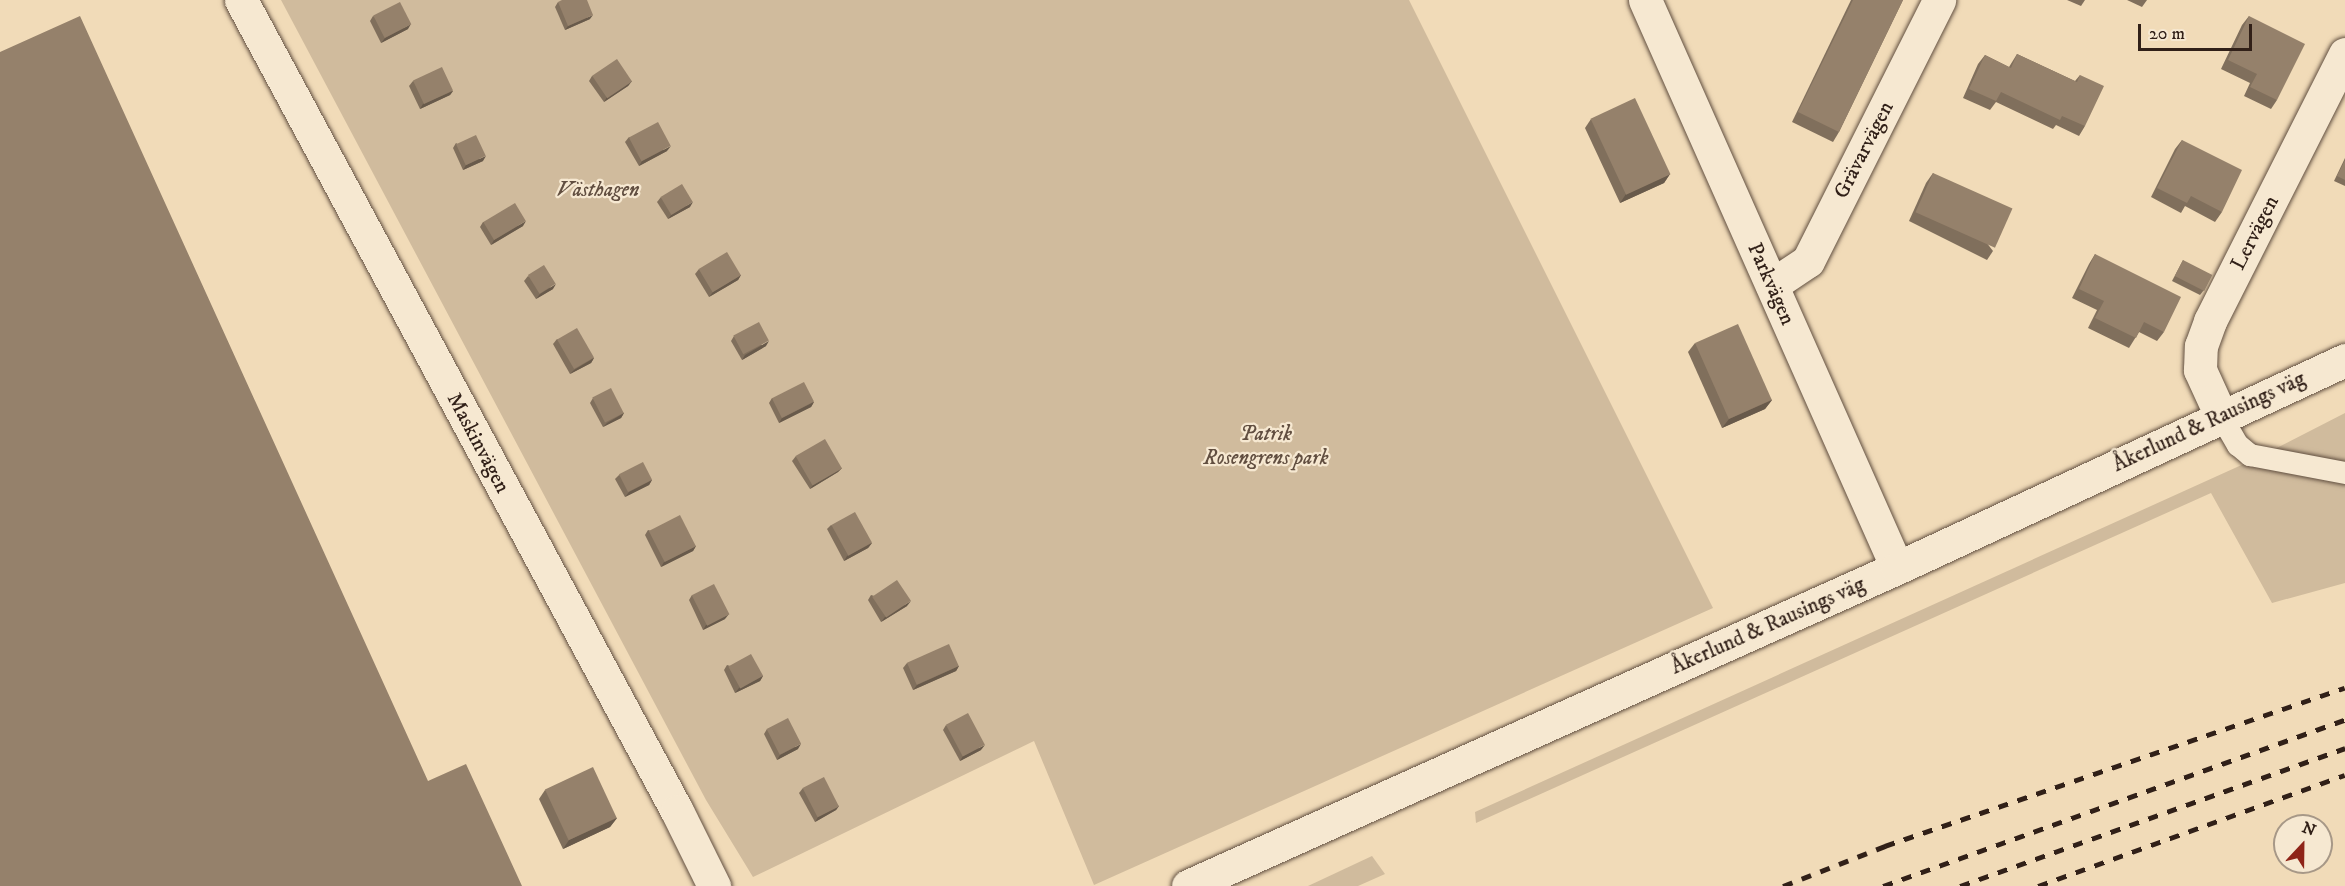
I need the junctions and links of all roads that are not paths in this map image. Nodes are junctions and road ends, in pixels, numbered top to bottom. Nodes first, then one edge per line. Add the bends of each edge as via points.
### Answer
1 (241, 0) edge
2 (1646, 0) edge
3 (1939, 0) edge
4 (2345, 54) edge
5 (1772, 285) junction
6 (2345, 360) edge
7 (2221, 416) junction
8 (2345, 473) edge
9 (1897, 568) junction
10 (714, 886) edge
11 (1188, 886) edge

1 - 10 street, Maskinvägen via 678,811
2 - 5 street, Parkvägen
3 - 5 street, Grävarvägen via 1808,261
4 - 7 street, Lervägen via 2201,346 2200,370
5 - 9 street, Parkvägen
6 - 7 street, Åkerlund & Rausings väg
7 - 8 lane via 2238,446 2250,455
7 - 9 street, Åkerlund & Rausings väg
9 - 11 street, Åkerlund & Rausings väg

